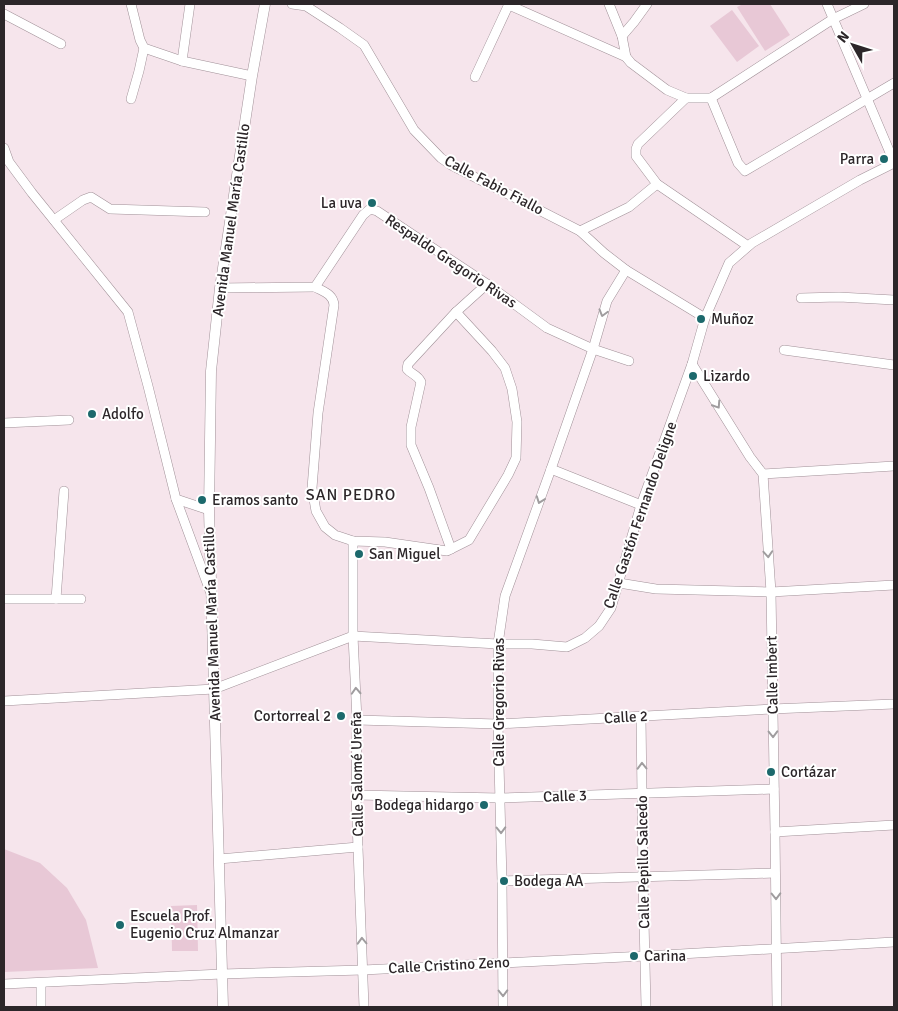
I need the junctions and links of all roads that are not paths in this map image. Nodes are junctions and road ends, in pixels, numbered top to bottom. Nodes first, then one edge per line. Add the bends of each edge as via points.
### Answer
1 (131, 4) edge
2 (190, 4) edge
3 (265, 4) edge
4 (292, 4) edge
5 (609, 4) edge
6 (647, 4) edge
7 (827, 4) edge
8 (864, 4) edge
9 (306, 5) edge
10 (509, 5) edge
11 (4, 14) edge
12 (833, 19) junction
13 (622, 36) junction
14 (61, 44) dead end
15 (144, 48) junction
16 (626, 57) junction
17 (182, 61) junction
18 (252, 76) junction
19 (475, 76) dead end
20 (894, 83) edge
21 (686, 98) junction
22 (711, 98) junction
23 (131, 99) dead end
24 (867, 99) junction
25 (4, 148) edge
26 (894, 162) edge
27 (658, 184) junction
28 (205, 212) dead end
29 (54, 220) junction
30 (580, 231) junction
31 (748, 246) junction
32 (626, 270) junction
33 (487, 284) junction
34 (316, 287) junction
35 (220, 288) junction
36 (801, 298) dead end
37 (894, 300) edge
38 (456, 312) junction
39 (705, 318) junction
40 (593, 349) junction
41 (784, 350) dead end
42 (629, 361) dead end
43 (692, 364) junction
44 (894, 365) edge
45 (69, 420) dead end
46 (4, 423) edge
47 (894, 466) edge
48 (551, 470) junction
49 (763, 474) junction
50 (64, 491) dead end
51 (176, 500) junction
52 (641, 506) junction
53 (209, 510) junction
54 (352, 541) junction
55 (451, 549) junction
56 (619, 584) junction
57 (894, 585) edge
58 (771, 592) junction
59 (211, 593) junction
60 (4, 599) edge
61 (56, 599) junction
62 (81, 600) dead end
63 (353, 636) junction
64 (498, 644) junction
65 (214, 690) junction
66 (4, 701) edge
67 (894, 704) edge
68 (772, 709) junction
69 (641, 716) junction
70 (357, 720) junction
71 (498, 724) junction
72 (774, 789) junction
73 (642, 794) junction
74 (356, 795) junction
75 (500, 798) junction
76 (894, 825) edge
77 (776, 832) junction
78 (358, 847) junction
79 (219, 859) junction
80 (775, 873) junction
81 (643, 877) junction
82 (502, 881) junction
83 (894, 942) edge
84 (777, 949) junction
85 (645, 956) junction
86 (503, 962) junction
87 (363, 970) junction
88 (222, 974) junction
89 (41, 983) junction
90 (4, 984) edge
91 (41, 1007) edge
92 (223, 1007) edge
93 (364, 1007) edge
94 (503, 1007) edge
95 (646, 1007) edge
96 (777, 1007) edge

1 - 15 street
2 - 17 street
3 - 18 street, Avenida Manuel María Castillo
4 - 9 street, Calle Fabio Fiallo
5 - 13 street
6 - 13 street
7 - 12 street
8 - 12 street
9 - 30 street, Calle Fabio Fiallo via 364,45 414,130 441,158
10 - 16 street
10 - 19 street
11 - 14 street
12 - 22 street
12 - 24 street
13 - 16 street
15 - 17 street
15 - 23 street
16 - 21 street via 667,90
17 - 18 street
18 - 35 street, Avenida Manuel María Castillo
20 - 24 street
21 - 22 street
21 - 27 street via 636,149 636,156
22 - 24 street via 738,163 745,171
24 - 26 street
25 - 29 street via 10,162
26 - 31 street, Calle Gastón Fernando Deligne
27 - 30 street via 629,207
27 - 31 street
28 - 29 street via 110,210 91,197
29 - 51 street via 128,312
30 - 32 street, Calle Fabio Fiallo
31 - 39 street, Calle Gastón Fernando Deligne via 729,263
32 - 39 street, Calle Fabio Fiallo
32 -> 40 street, Calle Gregorio Rivas via 607,301
33 - 34 street, Respaldo Gregorio Rivas via 370,209
33 - 38 street
33 - 40 street, Respaldo Gregorio Rivas via 547,328
34 - 35 street
34 - 54 street via 330,295 334,305 318,413 312,488 316,511 325,527
35 - 53 street, Avenida Manuel María Castillo via 211,371
36 - 37 street
38 - 55 street via 407,368 420,382 411,427 411,445
38 - 55 street via 505,368 517,422 516,458 508,476 469,540
39 - 43 street, Calle Gastón Fernando Deligne
40 - 42 street, Respaldo Gregorio Rivas
40 - 48 street, Calle Gregorio Rivas
41 - 44 street
43 -> 49 street
43 - 52 street, Calle Gastón Fernando Deligne
45 - 46 street
47 - 49 street
48 - 52 street
48 -> 64 street, Calle Gregorio Rivas via 505,596
49 -> 58 street, Calle Imbert
50 - 61 street
51 - 53 street
51 - 59 street
52 - 56 street, Calle Gastón Fernando Deligne
53 - 59 street, Avenida Manuel María Castillo
54 - 55 street
54 - 63 street, Calle Salomé Ureña
56 - 58 street via 656,589
56 - 64 street, Calle Gastón Fernando Deligne via 611,608 599,626 567,647
57 - 58 street
58 - 68 street, Calle Imbert
59 - 65 street, Avenida Manuel María Castillo
60 - 61 street
61 - 62 street
63 - 64 street, Calle Gastón Fernando Deligne
63 - 65 street, Calle Gastón Fernando Deligne
70 -> 63 street, Calle Salomé Ureña
64 - 71 street, Calle Gregorio Rivas
65 - 66 street, Calle Gastón Fernando Deligne
65 - 79 street, Avenida Manuel María Castillo
67 - 68 street, Calle 2
68 - 69 street, Calle 2
68 -> 72 street, Calle Imbert
69 - 71 street, Calle 2
73 -> 69 street, Calle Pepillo Salcedo
70 - 71 street, Calle 2
70 - 74 street, Calle Salomé Ureña
71 - 75 street, Calle Gregorio Rivas
72 - 73 street, Calle 3
72 - 77 street, Calle Imbert
73 - 75 street, Calle 3
73 - 81 street, Calle Pepillo Salcedo
74 - 75 street, Calle 3
74 - 78 street, Calle Salomé Ureña
75 -> 82 street, Calle Gregorio Rivas
76 - 77 street
77 - 80 street, Calle Imbert
78 - 79 street
87 -> 78 street, Calle Salomé Ureña
79 - 88 street, Avenida Manuel María Castillo
80 - 81 street
80 -> 84 street, Calle Imbert
81 - 82 street
81 - 85 street, Calle Pepillo Salcedo
82 - 86 street, Calle Gregorio Rivas
83 - 84 street, Calle Cristino Zeno
84 - 85 street, Calle Cristino Zeno
84 - 96 street, Calle Imbert
85 - 86 street, Calle Cristino Zeno
85 - 95 street, Calle Pepillo Salcedo
86 - 87 street, Calle Cristino Zeno
86 -> 94 street, Calle Gregorio Rivas
87 - 88 street, Calle Cristino Zeno
87 - 93 street, Calle Salomé Ureña
88 - 89 street, Calle Cristino Zeno
88 - 92 street, Avenida Manuel María Castillo
89 - 90 street, Calle Cristino Zeno
89 - 91 street

